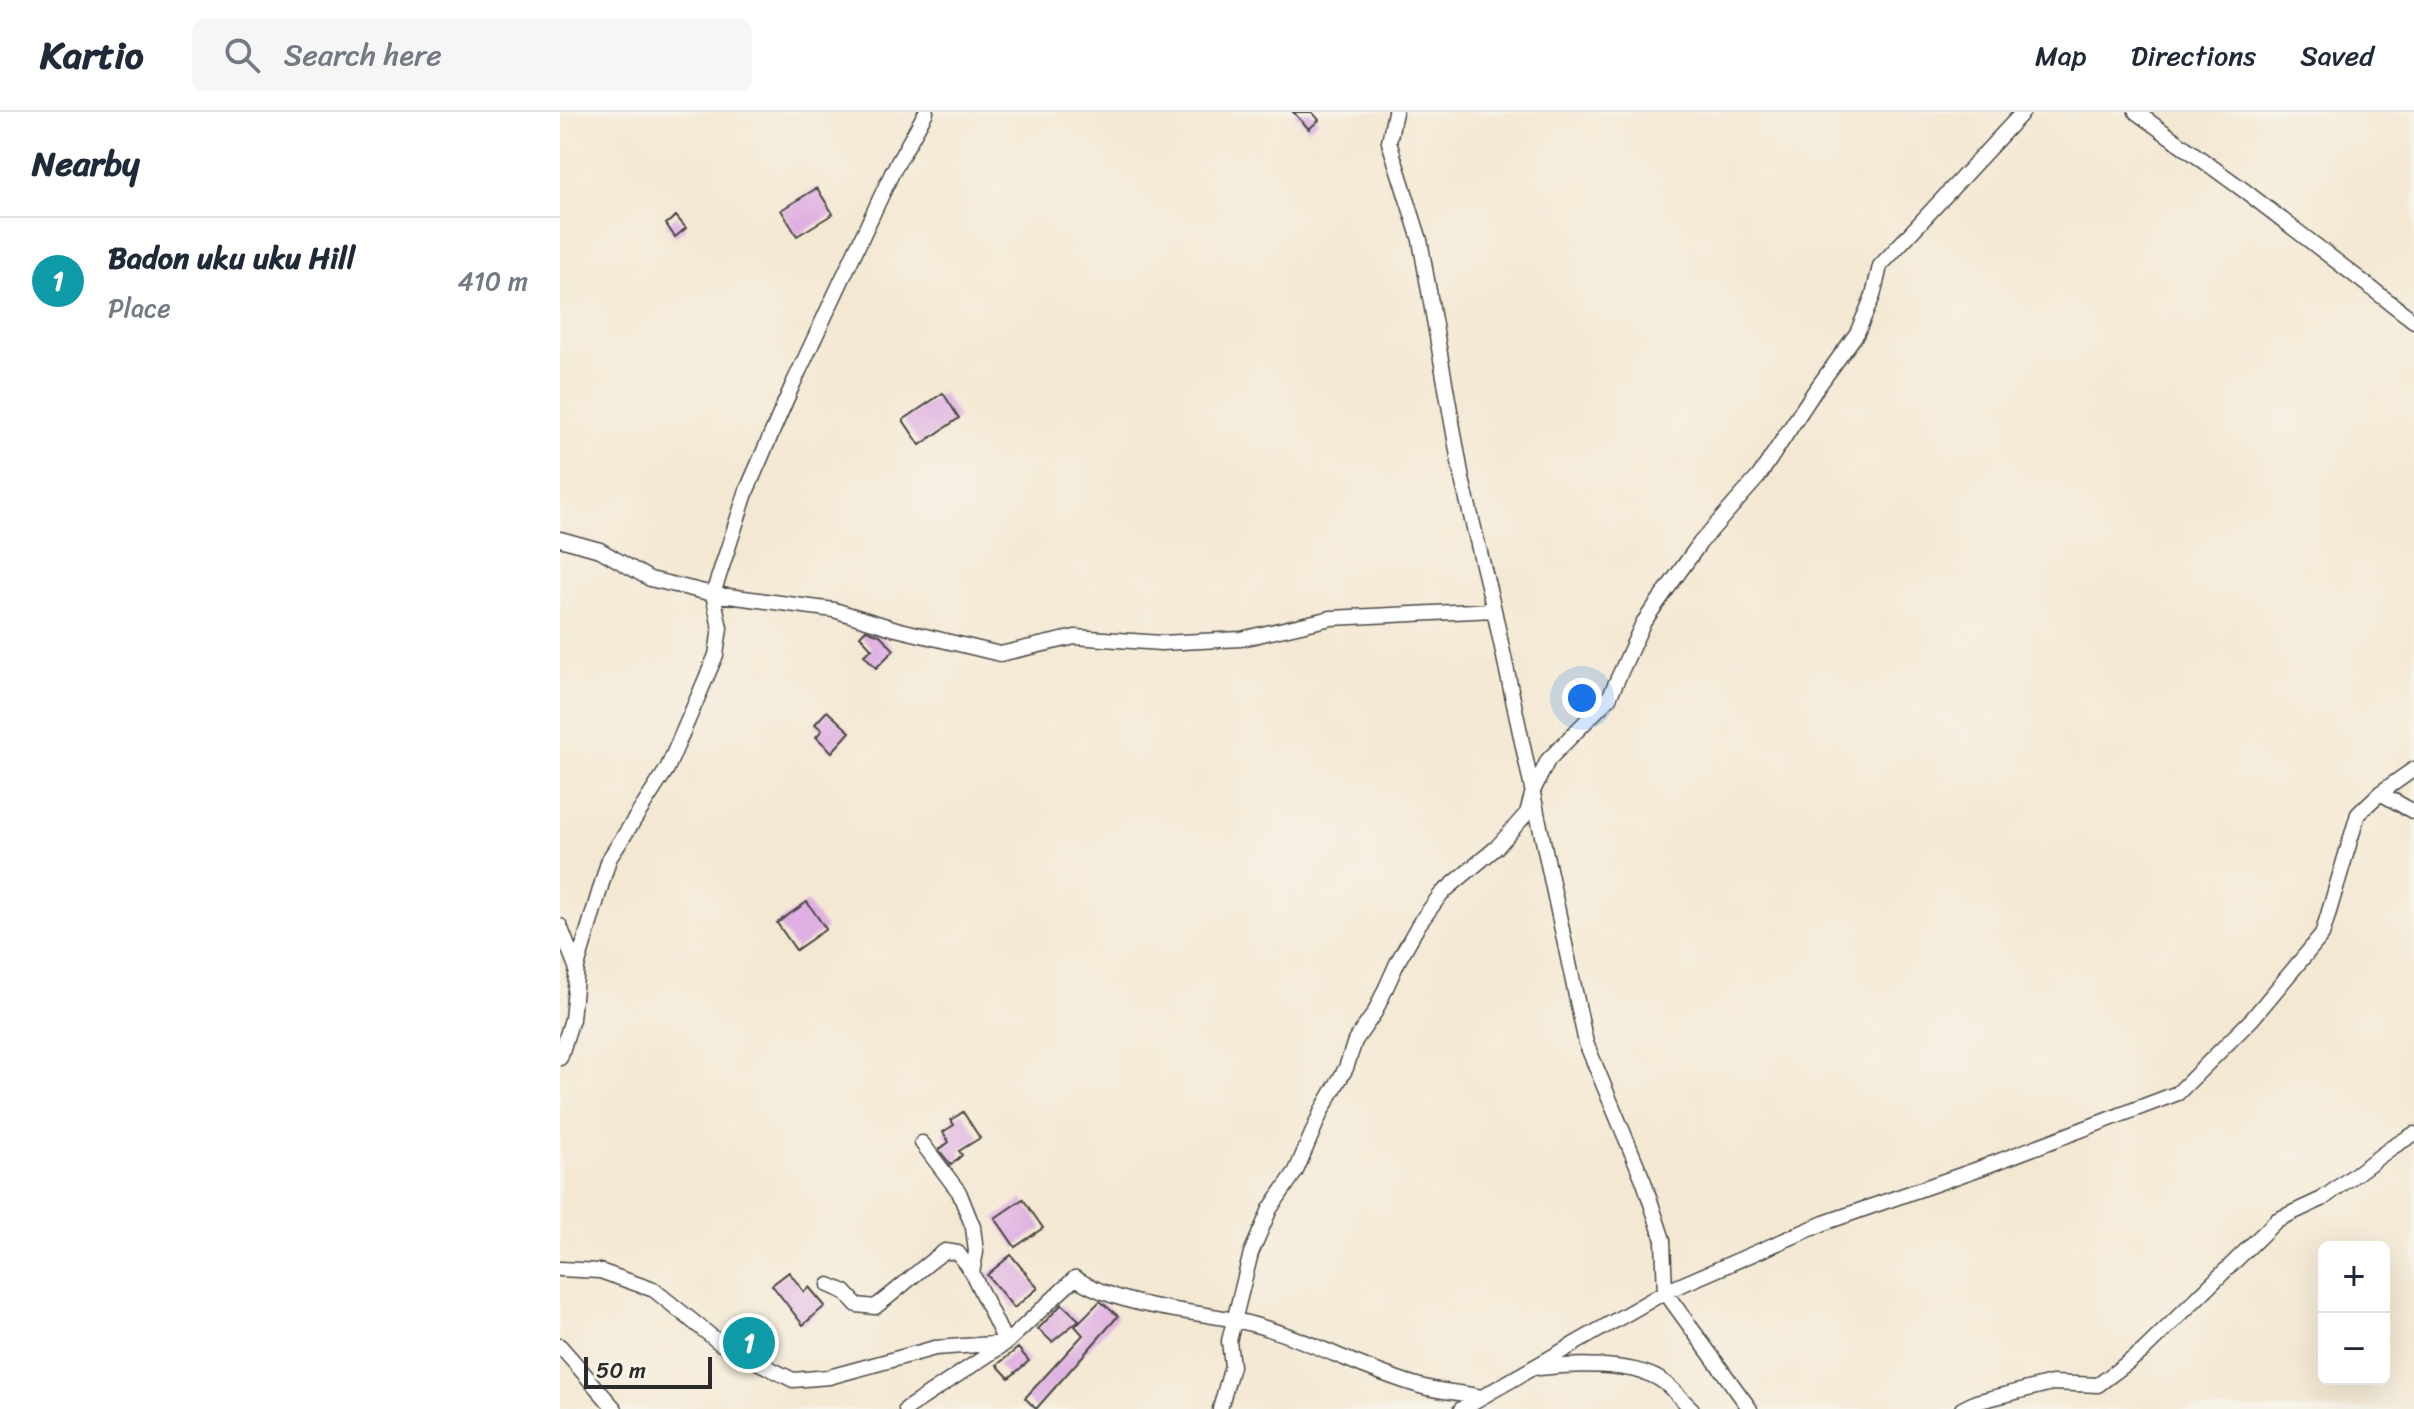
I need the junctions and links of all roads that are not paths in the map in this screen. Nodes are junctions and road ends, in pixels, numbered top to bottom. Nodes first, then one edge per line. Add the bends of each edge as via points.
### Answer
1 (926, 112) edge
2 (1395, 112) edge
3 (2023, 112) edge
4 (2136, 112) edge
5 (2414, 321) edge
6 (560, 539) edge
7 (713, 594) junction
8 (1494, 610) junction
9 (2414, 769) edge
10 (1533, 791) junction
11 (2380, 793) junction
12 (2414, 812) edge
13 (560, 926) edge
14 (577, 967) junction
15 (560, 1058) edge
16 (2414, 1134) edge
17 (922, 1143) dead end
18 (560, 1269) edge
19 (972, 1273) junction
20 (829, 1285) dead end
21 (1665, 1292) junction
22 (1235, 1320) junction
23 (1006, 1343) junction
24 (560, 1346) edge
25 (1527, 1370) junction
26 (1466, 1405) edge
27 (615, 1409) edge
28 (906, 1409) edge
29 (1220, 1409) edge
30 (1692, 1409) edge
31 (1750, 1409) edge
32 (1962, 1409) edge

1 - 7 street via 787,397 747,490
2 - 8 street via 1389,142 1420,240 1462,479
3 - 10 street via 1880,266 1857,333 1759,476 1700,543 1643,623 1609,698 1548,760
4 - 5 street
6 - 7 street via 600,550 650,579
7 - 8 street via 834,610 1000,654 1075,637 1161,643 1241,639 1331,618
7 - 14 street via 720,628 716,655 667,769 609,859
8 - 10 street
9 - 11 street
10 - 21 street via 1586,1043 1663,1240
10 - 22 street via 1527,813 1497,847 1441,894 1398,961 1296,1171 1270,1209 1251,1253
11 - 12 street
11 - 21 street via 2358,814 2322,935 2252,1019 2178,1093 1824,1223
13 - 14 street
14 - 15 street via 572,1019
16 - 32 street via 2322,1199 2277,1220 2143,1351 2098,1385 2052,1383
17 - 19 street via 959,1192 973,1227
18 - 23 street via 600,1271 654,1290 721,1344 793,1380 829,1377 935,1348
19 - 20 street via 958,1253 945,1251 875,1307 857,1305
19 - 23 street
21 - 25 street
21 - 31 street
22 - 23 street via 1124,1299 1075,1278
22 - 26 street via 1296,1338
22 - 29 street via 1229,1341 1232,1366
23 - 28 street
24 - 27 street
25 - 26 street
25 - 30 street via 1569,1364 1621,1368 1659,1379

